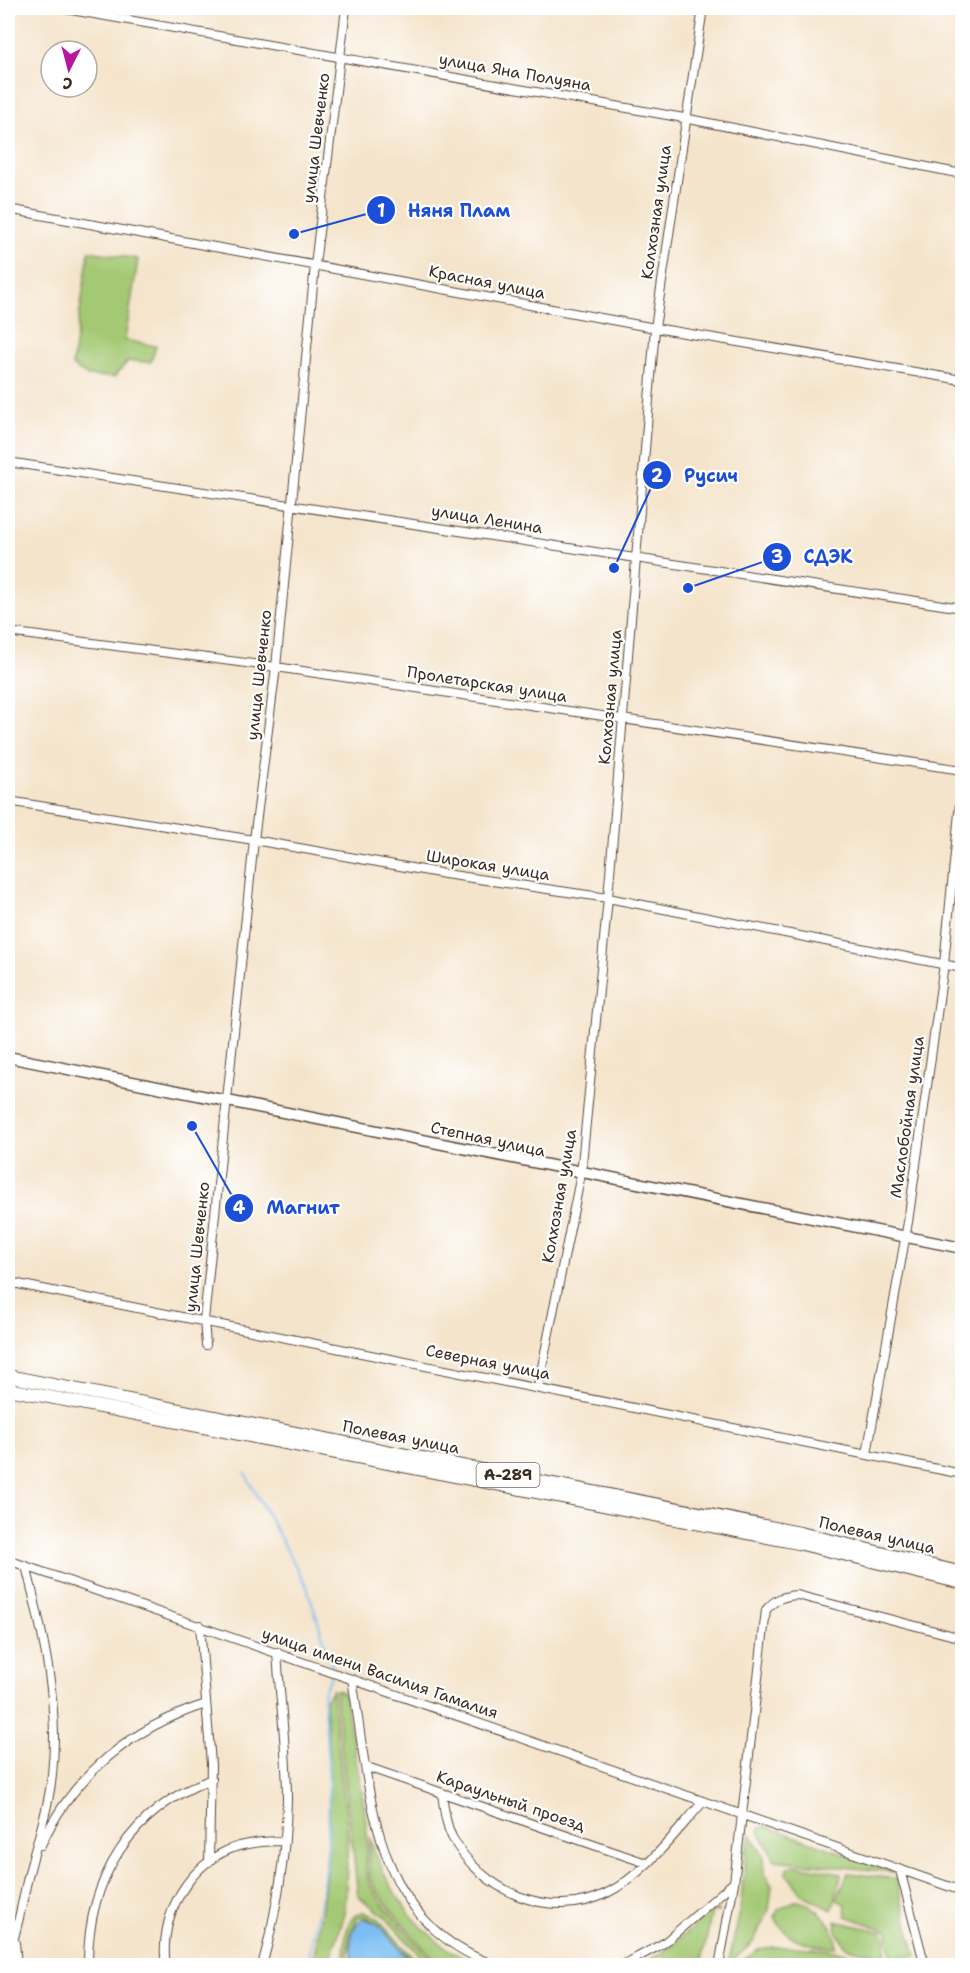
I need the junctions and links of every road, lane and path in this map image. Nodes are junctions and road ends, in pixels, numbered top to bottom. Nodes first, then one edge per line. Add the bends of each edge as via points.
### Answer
1 (60, 8) edge
2 (346, 8) edge
3 (703, 8) edge
4 (340, 56) junction
5 (684, 118) junction
6 (963, 174) edge
7 (8, 210) edge
8 (315, 265) junction
9 (655, 328) junction
10 (963, 380) edge
11 (8, 462) edge
12 (290, 504) junction
13 (636, 557) junction
14 (963, 608) edge
15 (8, 632) edge
16 (276, 667) junction
17 (623, 720) junction
18 (963, 770) edge
19 (963, 783) edge
20 (8, 801) edge
21 (254, 840) junction
22 (608, 898) junction
23 (944, 964) junction
24 (963, 968) edge
25 (8, 1057) edge
26 (227, 1100) junction
27 (581, 1174) junction
28 (904, 1236) junction
29 (963, 1248) edge
30 (8, 1282) edge
31 (204, 1320) junction
32 (206, 1345) dead end
33 (8, 1376) edge
34 (538, 1387) junction
35 (8, 1389) edge
36 (867, 1454) junction
37 (963, 1474) edge
38 (8, 1560) edge
39 (26, 1566) junction
40 (963, 1573) edge
41 (963, 1582) edge
42 (200, 1625) junction
43 (963, 1638) edge
44 (277, 1652) junction
45 (352, 1679) junction
46 (206, 1704) junction
47 (366, 1767) junction
48 (212, 1779) junction
49 (442, 1793) junction
50 (703, 1802) junction
51 (742, 1816) junction
52 (285, 1841) junction
53 (209, 1862) junction
54 (646, 1863) junction
55 (900, 1870) junction
56 (29, 1872) junction
57 (734, 1883) junction
58 (963, 1892) edge
59 (14, 1938) junction
60 (8, 1957) edge
61 (924, 1963) edge
62 (17, 1965) edge
63 (88, 1965) edge
64 (166, 1965) edge
65 (262, 1965) edge
66 (498, 1965) edge
67 (621, 1965) edge
68 (719, 1965) edge
69 (938, 1965) edge

1 - 4 street, улица Яна Полуяна
2 - 4 street, улица Шевченко
3 - 5 street, Колхозная улица
4 - 5 street, улица Яна Полуяна
4 - 8 street, улица Шевченко
5 - 6 street, улица Яна Полуяна
5 - 9 street, Колхозная улица
7 - 8 street, Красная улица
8 - 9 street, Красная улица
8 - 12 street, улица Шевченко
9 - 10 street, Красная улица
9 - 13 street, Колхозная улица
11 - 12 street, улица Ленина
12 - 13 street, улица Ленина
12 - 16 street, улица Шевченко
13 - 14 street, улица Ленина
13 - 17 street, Колхозная улица
15 - 16 street, Пролетарская улица
16 - 17 street, Пролетарская улица
16 - 21 street, улица Шевченко
17 - 18 street, Пролетарская улица
17 - 22 street, Колхозная улица
19 - 23 street, Маслобойная улица
20 - 21 street, Широкая улица
21 - 22 street, Широкая улица
21 - 26 street, улица Шевченко
22 - 23 street, Широкая улица
22 - 27 street, Колхозная улица
23 - 24 street, Широкая улица
23 - 28 street, Маслобойная улица
25 - 26 main road, Степная улица
26 - 27 main road, Степная улица
26 - 31 street, улица Шевченко
27 - 28 main road, Степная улица
27 - 34 street, Колхозная улица
28 - 29 main road, Степная улица
28 - 36 street, Маслобойная улица
30 - 31 street, Северная улица
31 - 32 street, улица Шевченко
31 - 34 street, Северная улица
33 - 40 highway, Полевая улица / А-289 via 788,1531
34 - 36 street, Северная улица
35 - 41 highway, Полевая улица / А-289 via 798,1543
36 - 37 street, Северная улица
38 - 39 street, улица имени Василия Гамалия
39 - 42 street, улица имени Василия Гамалия
39 - 56 street via 46,1657 53,1758 50,1789
42 - 44 street, улица имени Василия Гамалия
42 - 46 street
43 - 51 street via 797,1595 773,1602 763,1621
44 - 45 street, улица имени Василия Гамалия
44 - 52 street via 286,1764
45 - 47 street
45 - 50 street, улица имени Василия Гамалия
46 - 48 street
46 - 56 street via 133,1737 91,1771 57,1815
47 - 49 street, Караульный проезд
47 - 66 street via 381,1847 409,1901 450,1941
48 - 53 street
48 - 63 street via 152,1811 112,1861 96,1904
49 - 54 street, Караульный проезд
49 - 54 street via 452,1835 465,1856 481,1874 521,1898 565,1905 585,1901 607,1893
50 - 51 street, улица имени Василия Гамалия
50 - 54 street
51 - 55 street, улица имени Василия Гамалия
51 - 57 street
52 - 53 street via 238,1847
52 - 65 street via 277,1905
53 - 64 street via 175,1903 166,1926
55 - 58 street, улица имени Василия Гамалия
55 - 61 street
56 - 59 street
57 - 67 street via 673,1937
57 - 68 street
59 - 60 street
59 - 62 street
61 - 69 street

